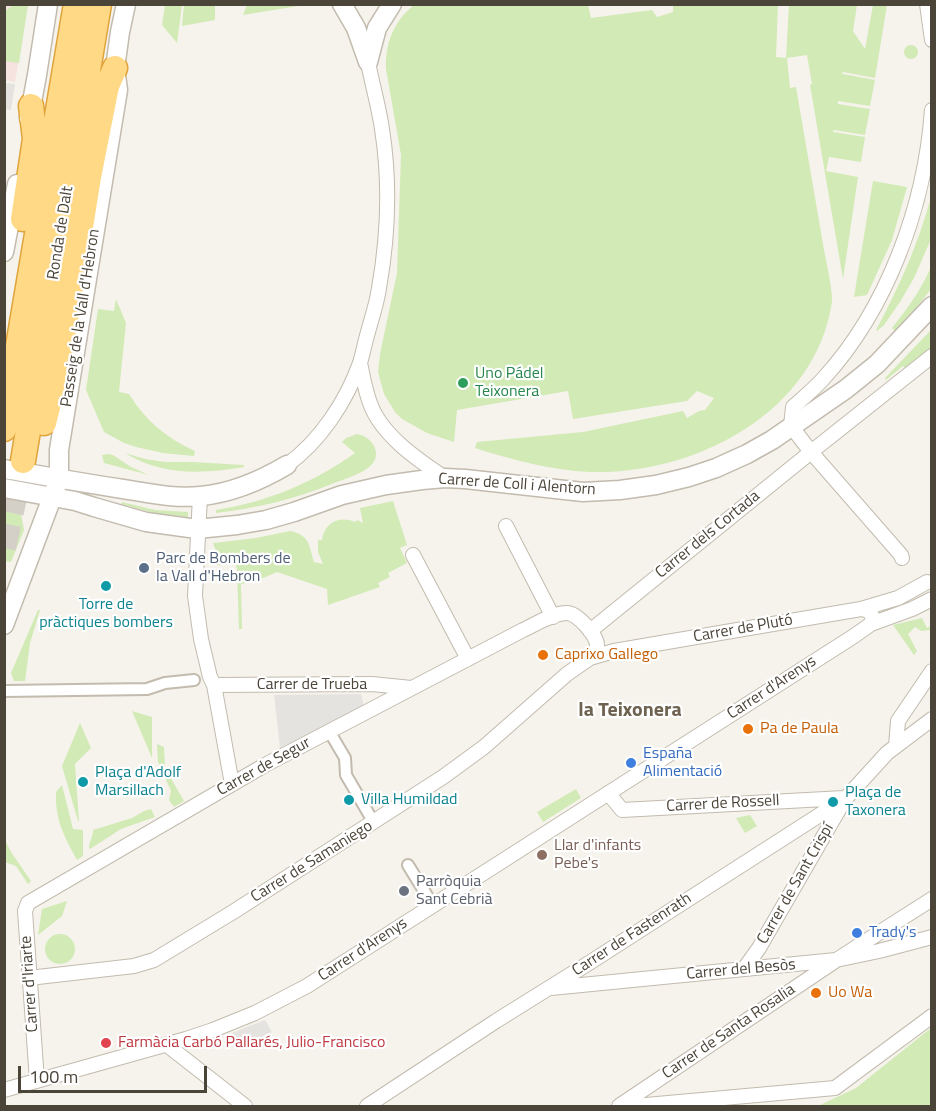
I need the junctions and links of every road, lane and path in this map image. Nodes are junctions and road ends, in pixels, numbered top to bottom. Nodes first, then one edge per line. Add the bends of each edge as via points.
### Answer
1 (48, 4) edge
2 (76, 4) edge
3 (99, 4) edge
4 (126, 4) edge
5 (342, 4) edge
6 (392, 4) edge
7 (927, 4) edge
8 (932, 40) edge
9 (368, 62) junction
10 (115, 68) junction
11 (31, 106) junction
12 (932, 110) edge
13 (4, 252) edge
14 (932, 306) edge
15 (4, 344) edge
16 (932, 357) edge
17 (360, 363) junction
18 (791, 426) junction
19 (4, 429) edge
20 (811, 452) junction
21 (20, 464) edge
22 (287, 465) joint
23 (59, 478) junction
24 (445, 478) junction
25 (4, 488) edge
26 (200, 496) junction
27 (53, 498) junction
28 (506, 526) dead end
29 (197, 529) junction
30 (413, 555) dead end
31 (902, 558) dead end
32 (927, 582) dead end
33 (932, 599) edge
34 (861, 609) junction
35 (550, 611) junction
36 (871, 624) junction
37 (4, 625) edge
38 (596, 626) junction
39 (611, 652) junction
40 (590, 658) junction
41 (468, 659) junction
42 (932, 671) edge
43 (194, 680) dead end
44 (214, 685) junction
45 (411, 688) junction
46 (4, 691) edge
47 (932, 719) edge
48 (332, 736) dead end
49 (891, 749) junction
50 (232, 784) junction
51 (608, 793) junction
52 (846, 798) junction
53 (370, 816) dead end
54 (407, 868) dead end
55 (429, 899) dead end
56 (932, 899) edge
57 (25, 922) joint
58 (932, 937) edge
59 (836, 960) junction
60 (744, 969) junction
61 (29, 978) junction
62 (548, 988) junction
63 (932, 1016) edge
64 (167, 1045) junction
65 (37, 1081) junction
66 (4, 1090) edge
67 (245, 1107) edge
68 (367, 1107) edge
69 (619, 1107) edge
70 (635, 1107) edge

1 - 11 street
2 - 19 highway, Ronda de Dalt
3 - 21 highway, Ronda de Dalt
4 - 10 street, Passeig de la Vall d'Hebron
5 - 9 street
6 - 9 street via 377,28
7 - 8 street
9 - 17 street via 382,129 387,201 379,289
10 - 21 highway via 107,86 89,177 56,375
10 - 23 street, Passeig de la Vall d'Hebron via 118,90 59,450
11 - 13 street
11 - 15 highway via 35,139
12 - 18 street via 924,169 910,226 888,281 853,342 822,381 793,407
14 - 18 street, Carrer de Coll i Alentorn via 877,364
16 - 20 street, Carrer dels Cortada
17 - 22 street via 315,440
17 - 24 street via 370,405 384,429
18 - 20 street
18 - 24 street, Carrer de Coll i Alentorn via 764,445 716,468 638,488 583,492
20 - 31 street
20 - 38 street, Carrer dels Cortada
21 - 23 street
22 - 26 street via 245,486
23 - 26 street via 173,497
23 - 27 street, Passeig de la Vall d'Hebron
24 - 29 street, Carrer de Coll i Alentorn via 342,495 266,520
25 - 27 street, Carrer de Coll i Alentorn
26 - 29 street
27 - 29 street, Carrer de Coll i Alentorn via 146,522
27 - 37 street, Passeig de la Vall d'Hebron
28 - 35 street
29 - 44 street via 195,596 201,639
30 - 41 street
32 - 34 street, Carrer de Plutó via 898,598
33 - 36 street, Carrer d'Arenys
34 - 36 street via 871,613
34 - 39 street, Carrer de Plutó
35 - 38 street via 572,614
35 - 41 street, Carrer de Segur
36 - 51 street, Carrer d'Arenys
38 - 39 street
38 - 40 street via 597,645
39 - 40 street, Carrer de Plutó
40 - 61 street, Carrer de Samaniego via 443,777 154,960 134,966
41 - 45 street, Carrer de Segur
42 - 49 street via 898,721
43 - 46 street via 147,689
44 - 45 street, Carrer de Trueba via 372,684
44 - 50 street
45 - 50 street, Carrer de Segur
47 - 49 street, Carrer de Fastenrath
48 - 53 street via 345,758 346,775
49 - 52 street, Carrer de Fastenrath
50 - 57 street, Carrer de Segur via 28,903
51 - 52 street, Carrer de Rossell via 622,810
51 - 64 street, Carrer d'Arenys via 307,986 255,1013
52 - 60 street, Carrer de Sant Crispí
52 - 62 street, Carrer de Fastenrath
54 - 55 street
56 - 59 street, Carrer de Santa Rosalia
57 - 61 street, Carrer d'Iriarte
58 - 59 street, Carrer del Besòs
59 - 60 street, Carrer del Besòs
59 - 69 street, Carrer de Santa Rosalia
60 - 62 street, Carrer del Besòs
61 - 65 street, Carrer d'Iriarte
62 - 68 street, Carrer de Fastenrath
63 - 70 street via 835,1088
64 - 65 street, Carrer d'Arenys
64 - 67 street
65 - 66 street, Carrer d'Arenys

